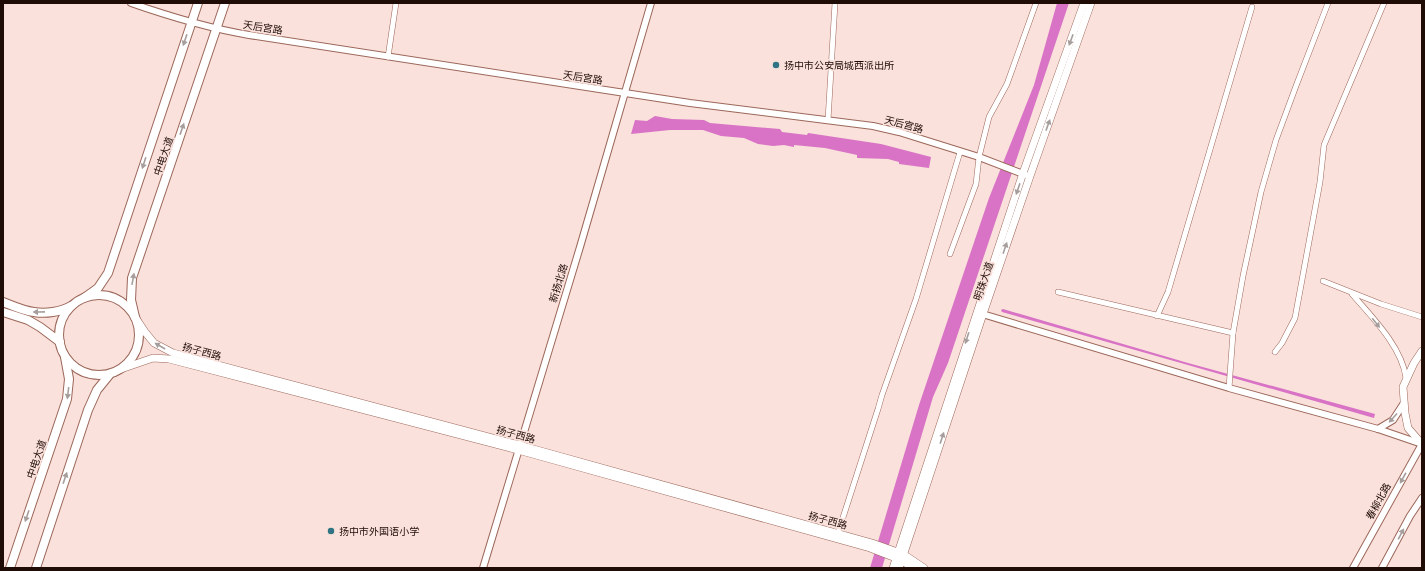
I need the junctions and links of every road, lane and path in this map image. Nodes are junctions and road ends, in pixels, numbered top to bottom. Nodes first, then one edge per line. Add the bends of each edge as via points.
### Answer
1 (131, 3) edge
2 (198, 3) edge
3 (225, 3) edge
4 (396, 3) edge
5 (651, 3) edge
6 (835, 3) edge
7 (1036, 3) edge
8 (1084, 3) edge
9 (1091, 3) edge
10 (1328, 3) edge
11 (1384, 3) edge
12 (1252, 7) dead end
13 (191, 23) junction
14 (216, 29) junction
15 (388, 56) junction
16 (625, 93) junction
17 (828, 120) junction
18 (960, 152) junction
19 (978, 157) junction
20 (1023, 174) junction
21 (950, 254) dead end
22 (1323, 281) dead end
23 (1058, 292) dead end
24 (1351, 293) junction
25 (84, 298) junction
26 (3, 302) edge
27 (75, 304) junction
28 (3, 312) edge
29 (979, 313) junction
30 (1157, 316) junction
31 (135, 317) junction
32 (1422, 317) edge
33 (1233, 333) junction
34 (60, 342) junction
35 (1422, 351) edge
36 (1275, 352) dead end
37 (64, 354) junction
38 (121, 369) junction
39 (110, 374) junction
40 (1406, 380) junction
41 (1229, 386) junction
42 (1404, 403) junction
43 (1378, 429) junction
44 (1422, 444) edge
45 (518, 447) junction
46 (1422, 498) edge
47 (838, 533) junction
48 (871, 545) junction
49 (896, 554) junction
50 (10, 568) edge
51 (36, 568) edge
52 (483, 568) edge
53 (893, 568) edge
54 (899, 568) edge
55 (913, 568) edge
56 (924, 568) edge
57 (1353, 568) edge
58 (1382, 568) edge

1 - 13 street, 天后宫路
2 - 13 main road, 中电大道
3 - 14 main road, 中电大道
4 - 15 street
5 - 16 street, 新扬北路
6 - 17 street
7 - 19 street via 1006,84 989,117
8 -> 20 main road, 明珠大道
20 -> 9 main road, 明珠大道
10 - 33 street via 1286,113 1261,192
11 - 36 street via 1324,145 1320,182 1295,318
12 - 30 street via 1168,292
13 - 14 street, 天后宫路
13 -> 25 main road, 中电大道 via 108,273 98,288
14 - 15 street, 天后宫路
31 -> 14 main road, 中电大道 via 131,300 132,278
15 - 16 street, 天后宫路
16 - 17 street, 天后宫路
16 - 45 street, 新扬北路
17 - 18 street, 天后宫路 via 899,132
18 - 19 street, 天后宫路
18 - 47 street via 916,299
19 - 20 street, 天后宫路
19 - 21 street via 976,184
20 - 29 main road, 明珠大道
22 - 24 street
23 - 30 street
24 - 32 street
24 -> 40 street via 1378,324 1396,351 1405,368
25 - 27 main road
25 - 31 main road via 108,296 128,308
27 -> 26 main road via 53,312 33,312
27 - 34 main road via 67,311 62,321 59,331
28 - 34 main road via 28,320
29 - 41 street
29 - 49 main road, 明珠大道
30 - 33 street
31 - 38 main road via 139,340 130,361
45 -> 31 main road, 扬子西路 via 173,353 154,343
33 - 41 street
34 - 37 main road
35 - 40 main road
37 - 39 main road via 83,372 96,375
37 -> 50 main road, 中电大道 via 69,378 67,399
38 - 39 main road
38 - 45 main road, 扬子西路 via 153,358 169,359
51 -> 39 main road via 88,410
40 - 42 main road via 1403,387
41 - 43 street
42 -> 43 street via 1393,420
42 - 44 main road via 1408,428
43 - 44 street
44 -> 57 street, 春柳北路
45 - 47 main road, 扬子西路
45 - 48 main road, 扬子西路
45 - 52 street, 新扬北路
58 -> 46 street
47 - 48 main road, 扬子西路
48 - 49 main road, 扬子西路
49 - 53 main road, 明珠大道
49 - 54 main road, 明珠大道
49 - 55 main road
49 - 56 main road

